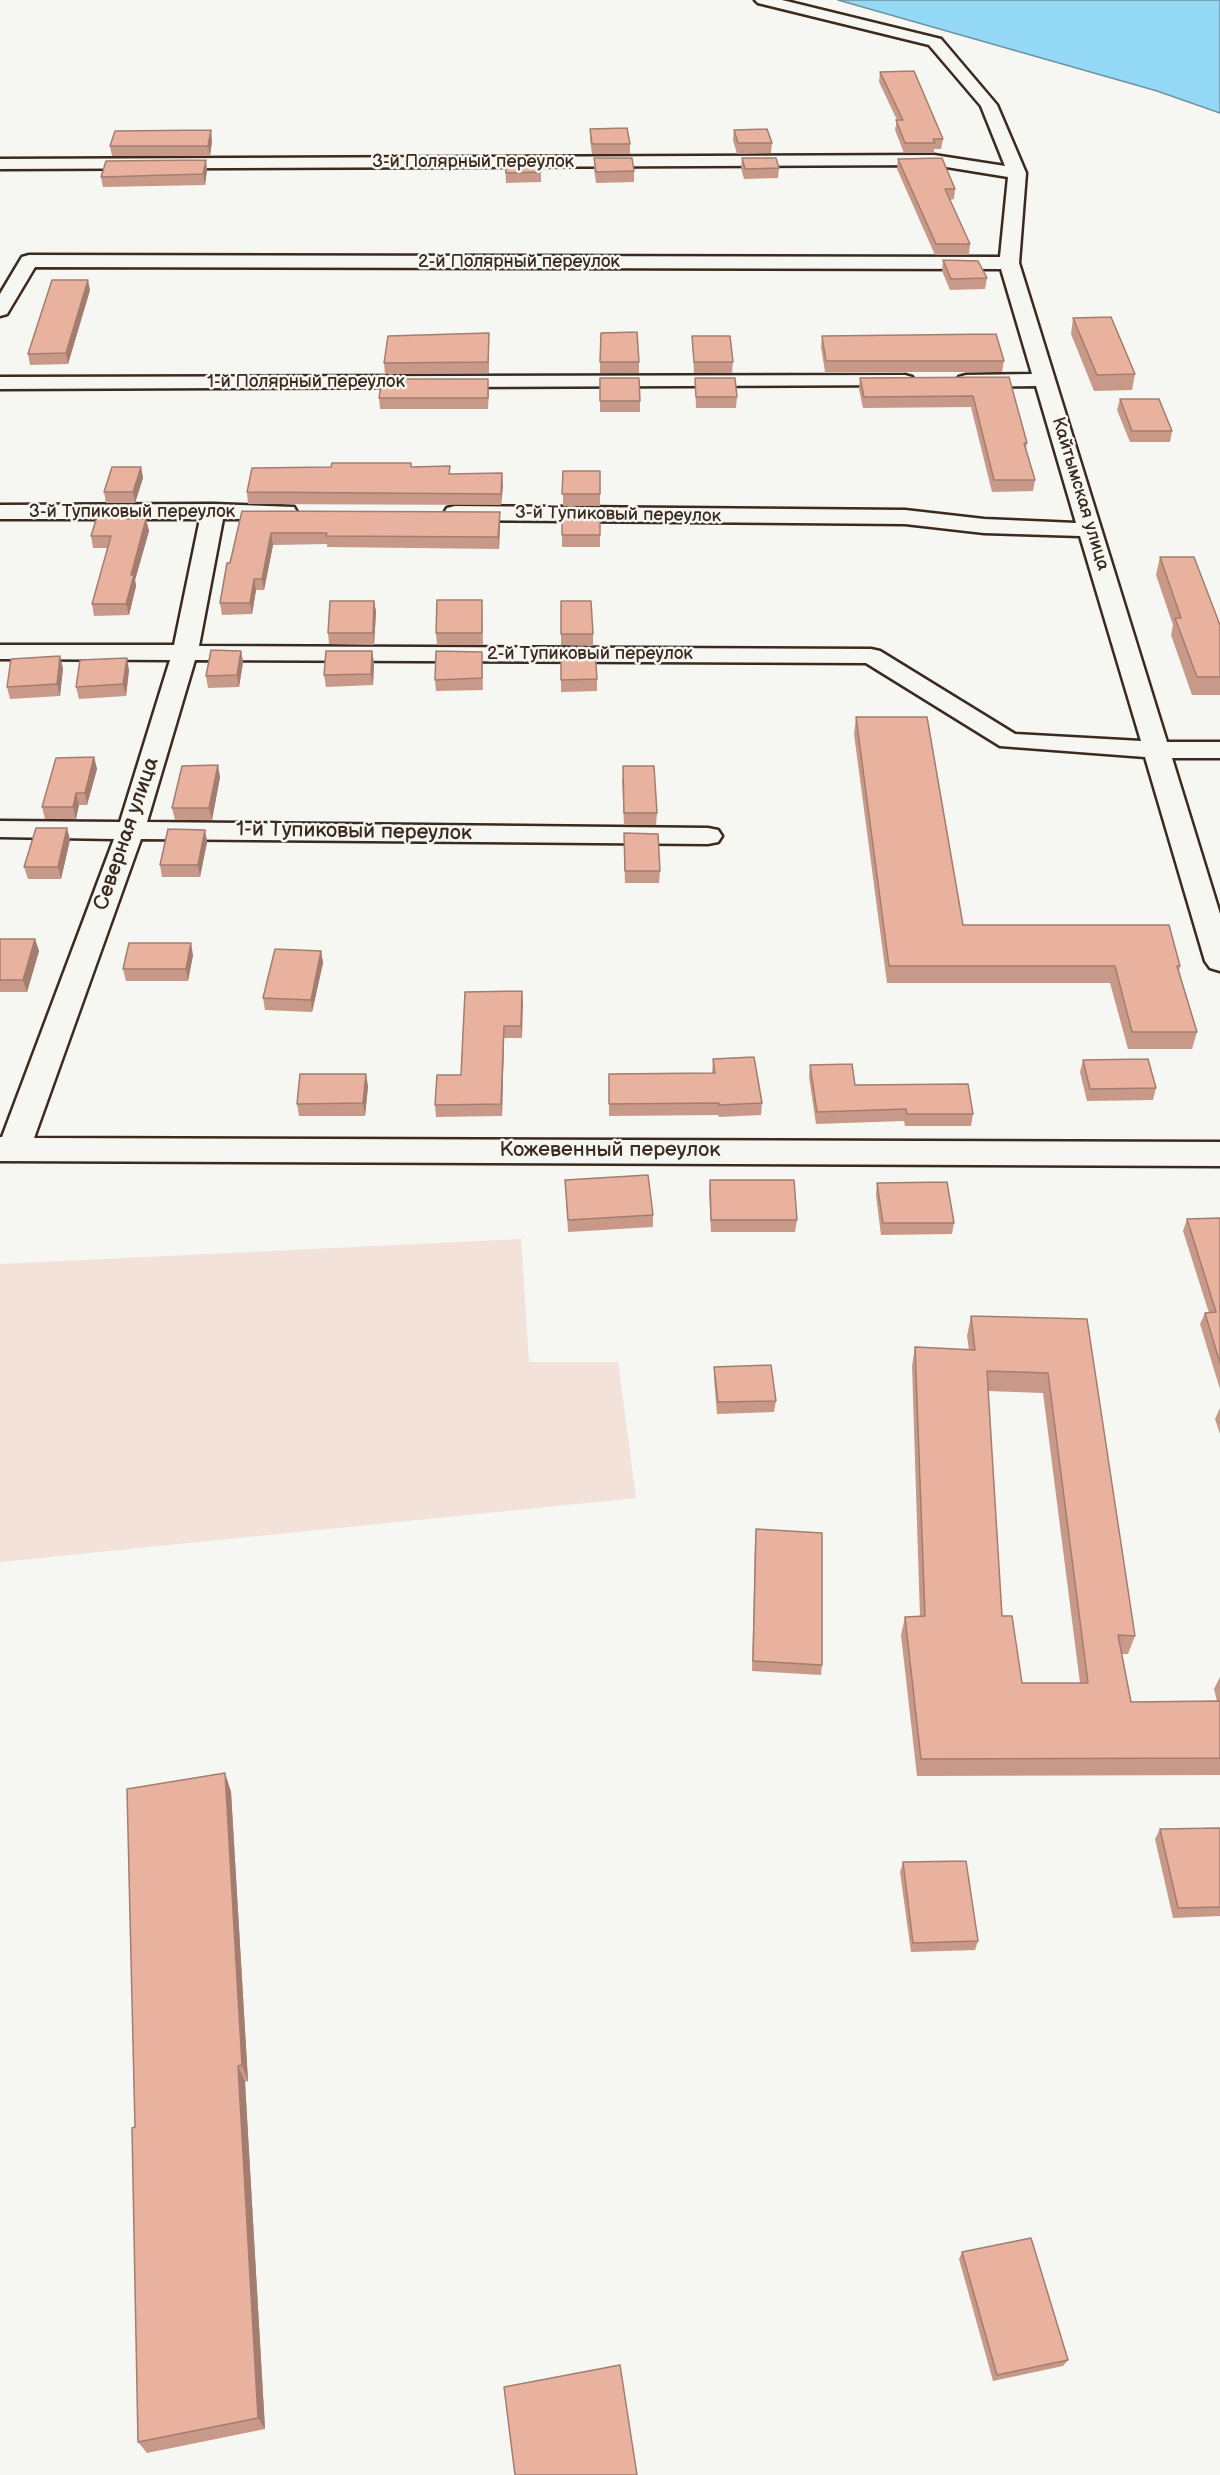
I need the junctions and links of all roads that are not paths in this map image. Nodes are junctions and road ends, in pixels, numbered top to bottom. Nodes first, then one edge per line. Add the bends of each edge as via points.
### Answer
1 (763, 0) edge
2 (0, 164) edge
3 (1017, 173) junction
4 (1010, 263) junction
5 (0, 310) edge
6 (1045, 380) junction
7 (926, 381) edge
8 (950, 381) edge
9 (0, 383) edge
10 (213, 511) junction
11 (0, 512) edge
12 (308, 512) edge
13 (428, 513) edge
14 (1091, 530) junction
15 (0, 652) edge
16 (185, 652) junction
17 (1156, 750) junction
18 (1220, 750) edge
19 (0, 828) edge
20 (131, 830) junction
21 (708, 836) dead end
22 (1220, 961) edge
23 (7, 1149) edge
24 (1220, 1154) edge

1 - 3 street, Кайтымская улица via 935,42 989,105
2 - 3 street, 3-й Полярный переулок via 934,160
3 - 4 street, Кайтымская улица
4 - 5 street, 2-й Полярный переулок via 29,261
4 - 6 street, Кайтымская улица
6 - 8 street
6 - 14 street, Кайтымская улица
7 - 9 street, 1-й Полярный переулок
10 - 11 street, 3-й Тупиковый переулок
10 - 12 street, 3-й Тупиковый переулок
10 - 16 street, Северная улица
13 - 14 street, 3-й Тупиковый переулок via 905,518
14 - 17 street, Кайтымская улица
15 - 16 street, 2-й Тупиковый переулок
16 - 17 street, 2-й Тупиковый переулок via 871,656 1009,741
16 - 20 street, Северная улица
17 - 18 street, 2-й Тупиковый переулок
17 - 22 street, Кайтымская улица
19 - 20 street, 1-й Тупиковый переулок
20 - 21 street, 1-й Тупиковый переулок
20 - 23 street, Северная улица
23 - 24 street, Кожевенный переулок

